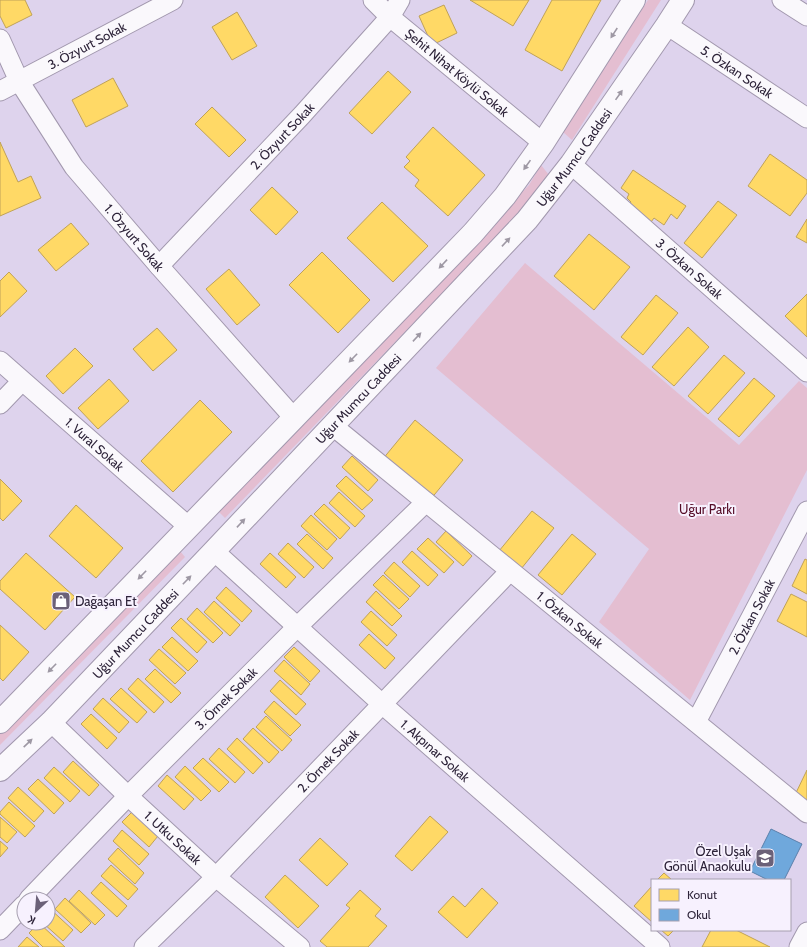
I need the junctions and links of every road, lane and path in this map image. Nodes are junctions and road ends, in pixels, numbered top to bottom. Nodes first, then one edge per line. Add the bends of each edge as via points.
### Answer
1 (173, 0) edge
2 (373, 0) edge
3 (400, 0) edge
4 (634, 0) edge
5 (683, 0) edge
6 (782, 0) edge
7 (807, 16) edge
8 (390, 17) junction
9 (667, 25) junction
10 (0, 39) edge
11 (19, 81) junction
12 (0, 91) edge
13 (807, 118) edge
14 (543, 143) junction
15 (571, 164) junction
16 (159, 266) junction
17 (0, 361) edge
18 (807, 372) edge
19 (22, 381) junction
20 (0, 404) edge
21 (294, 418) junction
22 (333, 426) junction
23 (426, 502) junction
24 (807, 511) edge
25 (189, 527) junction
26 (214, 551) junction
27 (510, 571) junction
28 (297, 627) junction
29 (382, 704) junction
30 (0, 722) edge
31 (51, 722) junction
32 (696, 722) junction
33 (0, 770) edge
34 (128, 796) junction
35 (807, 813) edge
36 (216, 877) junction
37 (37, 891) edge
38 (16, 913) edge
39 (0, 930) edge
40 (807, 932) edge
41 (144, 947) edge
42 (300, 947) edge
43 (660, 947) edge
44 (799, 947) edge

1 - 11 street, 3. Özyurt Sokak
2 - 8 street, Şehit Nihat Köylü Sokak
3 - 8 street, 2. Özyurt Sokak
4 -> 14 street
5 - 9 street, Uğur Mumcu Caddesi
6 - 7 street
8 - 14 street, Şehit Nihat Köylü Sokak
8 - 16 street, 2. Özyurt Sokak
9 - 13 street, 5. Özkan Sokak
15 -> 9 street, Uğur Mumcu Caddesi
10 - 11 street, 1. Özyurt Sokak
11 - 12 street, 3. Özyurt Sokak
11 - 16 street, 1. Özyurt Sokak via 74,167
14 - 15 street
14 -> 21 street via 505,196 473,233
15 - 18 street, 3. Özkan Sokak
22 -> 15 street, Uğur Mumcu Caddesi via 527,220
16 - 21 street, 1. Özyurt Sokak
17 - 19 street, 1. Vural Sokak
19 - 20 street
19 - 25 street, 1. Vural Sokak
21 - 25 street
22 - 23 street, 1. Özkan Sokak
26 -> 22 street, Uğur Mumcu Caddesi
23 - 27 street, 1. Özkan Sokak
23 - 28 street, 3. Örnek Sokak
24 - 32 street, 2. Özkan Sokak
25 - 26 street
25 -> 30 street
26 - 28 street, 1. Akpınar Sokak
31 -> 26 street, Uğur Mumcu Caddesi
27 - 29 street, 2. Örnek Sokak
27 - 32 street, 1. Özkan Sokak
28 - 29 street, 1. Akpınar Sokak
28 - 34 street, 3. Örnek Sokak
29 - 36 street, 2. Örnek Sokak
29 - 43 street, 1. Akpınar Sokak
33 -> 31 street, Uğur Mumcu Caddesi
31 - 34 street, 1. Utku Sokak
32 - 35 street, 1. Özkan Sokak
34 - 36 street, 1. Utku Sokak
34 - 37 street, 3. Örnek Sokak
36 - 41 street, 2. Örnek Sokak
36 - 42 street, 1. Utku Sokak
38 - 39 street
40 - 44 street

